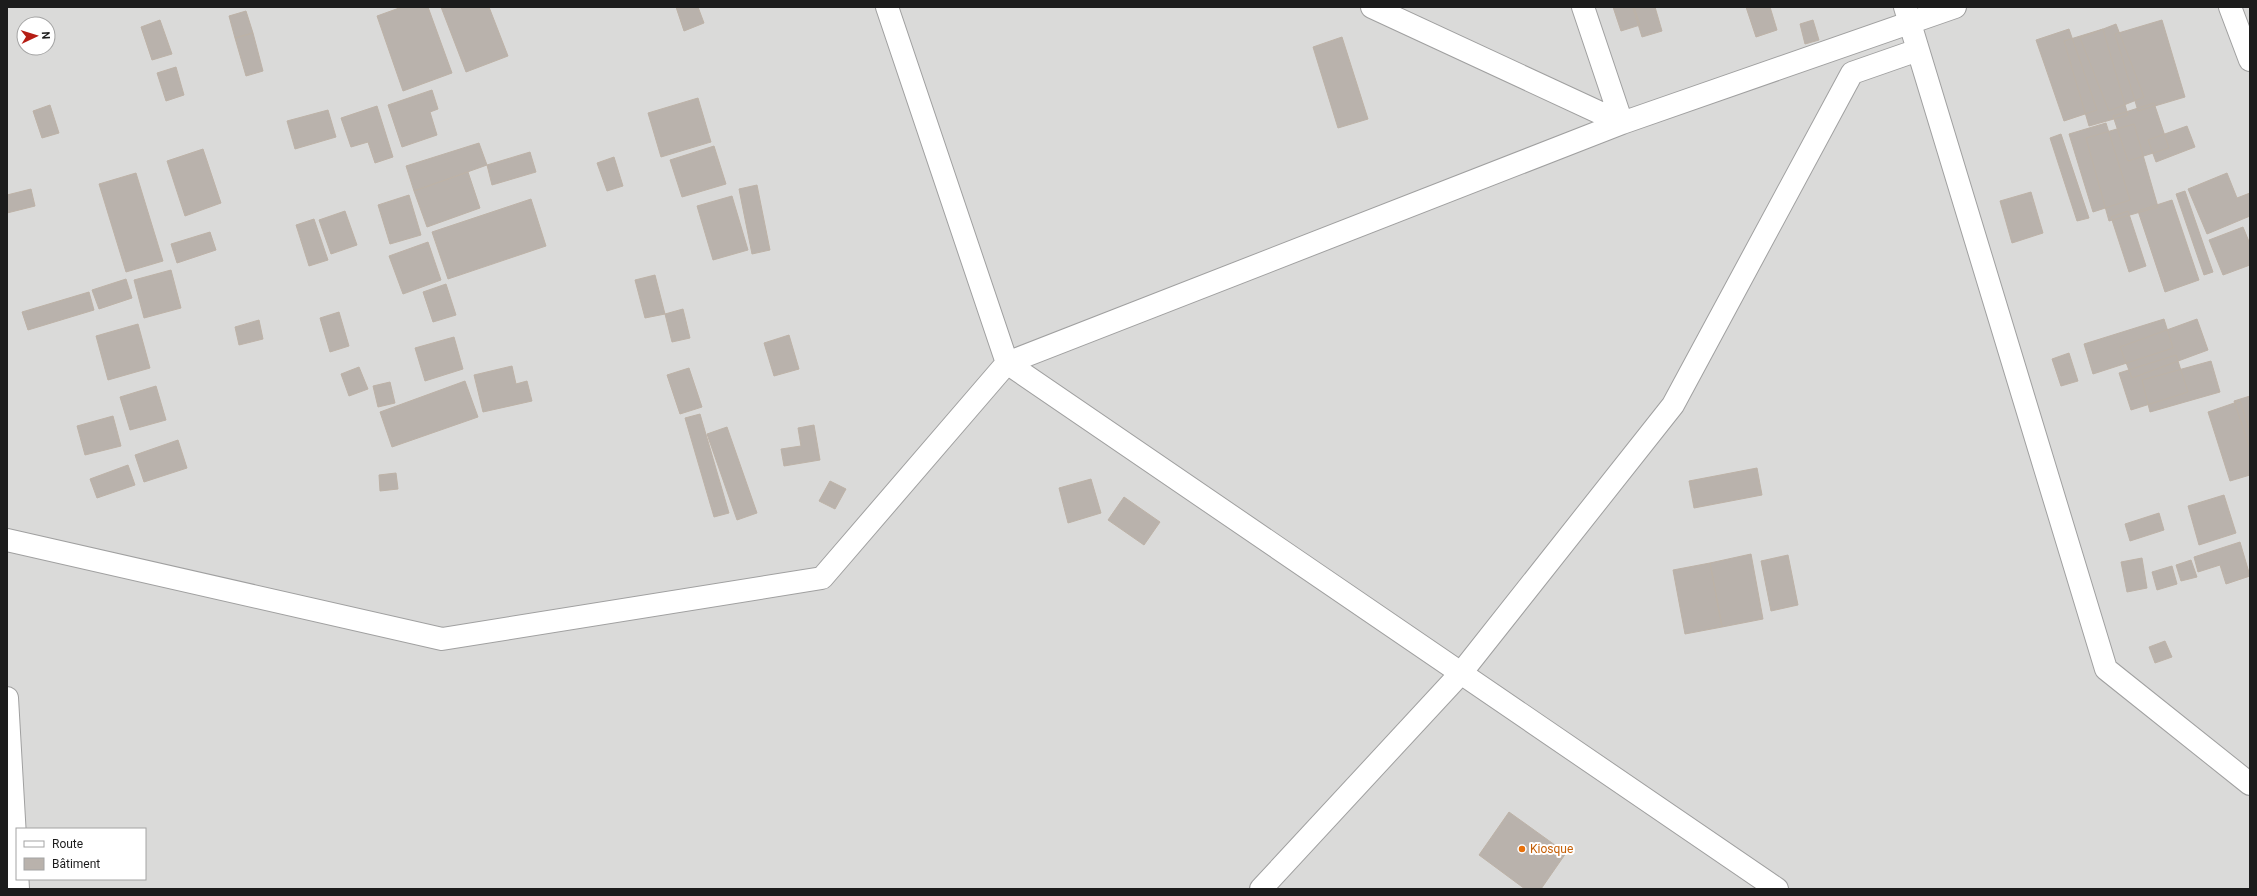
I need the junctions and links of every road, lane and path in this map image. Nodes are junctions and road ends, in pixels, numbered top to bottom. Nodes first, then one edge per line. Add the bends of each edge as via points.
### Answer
1 (887, 7) edge
2 (1372, 7) edge
3 (1583, 7) edge
4 (1955, 7) edge
5 (2230, 7) edge
6 (1907, 15) edge
7 (1918, 50) junction
8 (2250, 60) edge
9 (1622, 123) junction
10 (1007, 363) junction
11 (7, 540) edge
12 (1461, 673) junction
13 (7, 698) edge
14 (2250, 784) edge
15 (16, 854) edge
16 (1262, 889) edge
17 (1777, 889) edge

1 - 10 street
2 - 9 street
3 - 9 street
4 - 6 street
5 - 8 street
6 - 7 street
6 - 9 street
7 - 12 street via 1852,73 1673,405
7 - 14 street via 2106,669
9 - 10 street
10 - 11 street via 822,578 442,639
10 - 12 street
12 - 16 street
12 - 17 street
13 - 15 street

